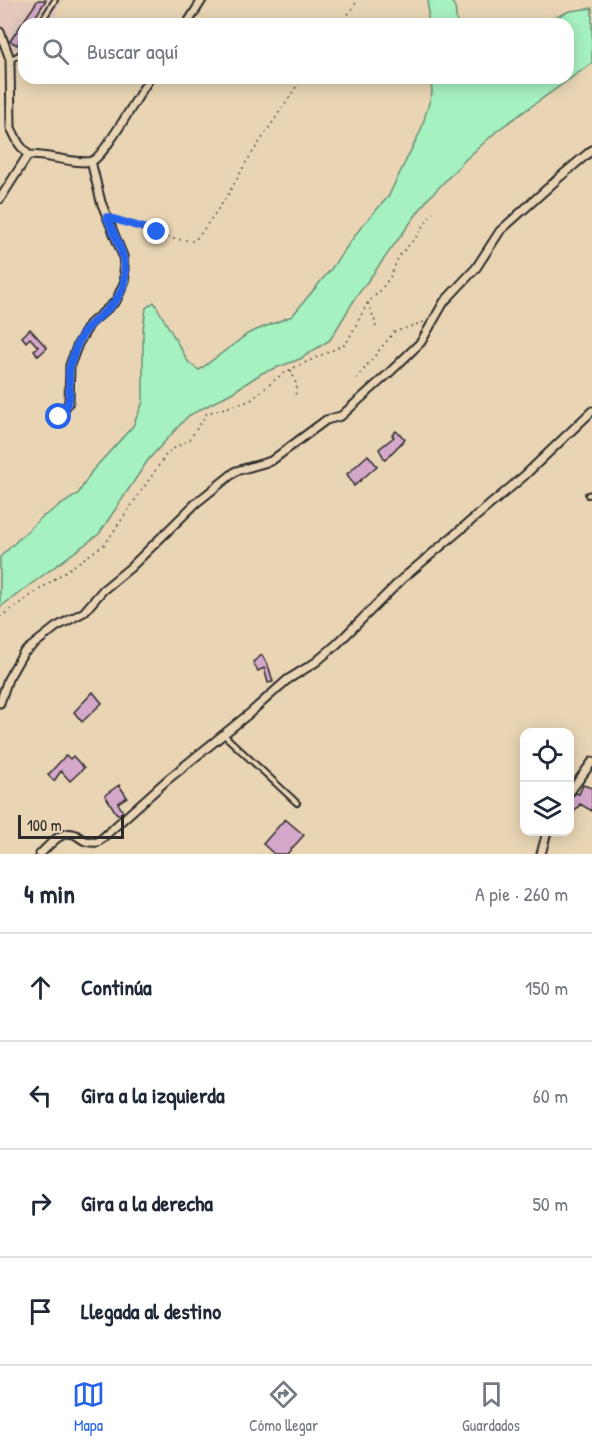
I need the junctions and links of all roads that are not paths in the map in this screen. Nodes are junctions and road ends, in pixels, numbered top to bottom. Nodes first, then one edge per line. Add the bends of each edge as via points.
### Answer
1 (55, 0) edge
2 (202, 0) edge
3 (44, 18) edge
4 (191, 18) edge
5 (0, 32) edge
6 (18, 55) edge
7 (10, 59) junction
8 (146, 84) edge
9 (592, 150) edge
10 (28, 155) junction
11 (91, 161) junction
12 (0, 200) edge
13 (592, 411) edge
14 (59, 417) dead end
15 (0, 703) edge
16 (223, 733) junction
17 (592, 762) edge
18 (574, 787) edge
19 (297, 803) dead end
20 (546, 836) edge
21 (40, 854) edge
22 (541, 854) edge

1 - 3 lane
2 - 4 street
5 - 7 street
6 - 7 lane
7 - 10 street via 11,128
8 - 11 street via 108,146
9 - 15 street via 500,231 476,268 444,302 421,342 352,408 326,420 271,461 229,476 196,503 84,612 23,653
10 - 11 street
10 - 12 street
11 - 14 street via 123,256 125,281 116,301 90,324 78,344 69,373 69,402
13 - 16 street via 524,476 402,579 337,644
16 - 19 lane
16 - 21 street via 98,842 87,843 68,833
17 - 18 street
20 - 22 street

